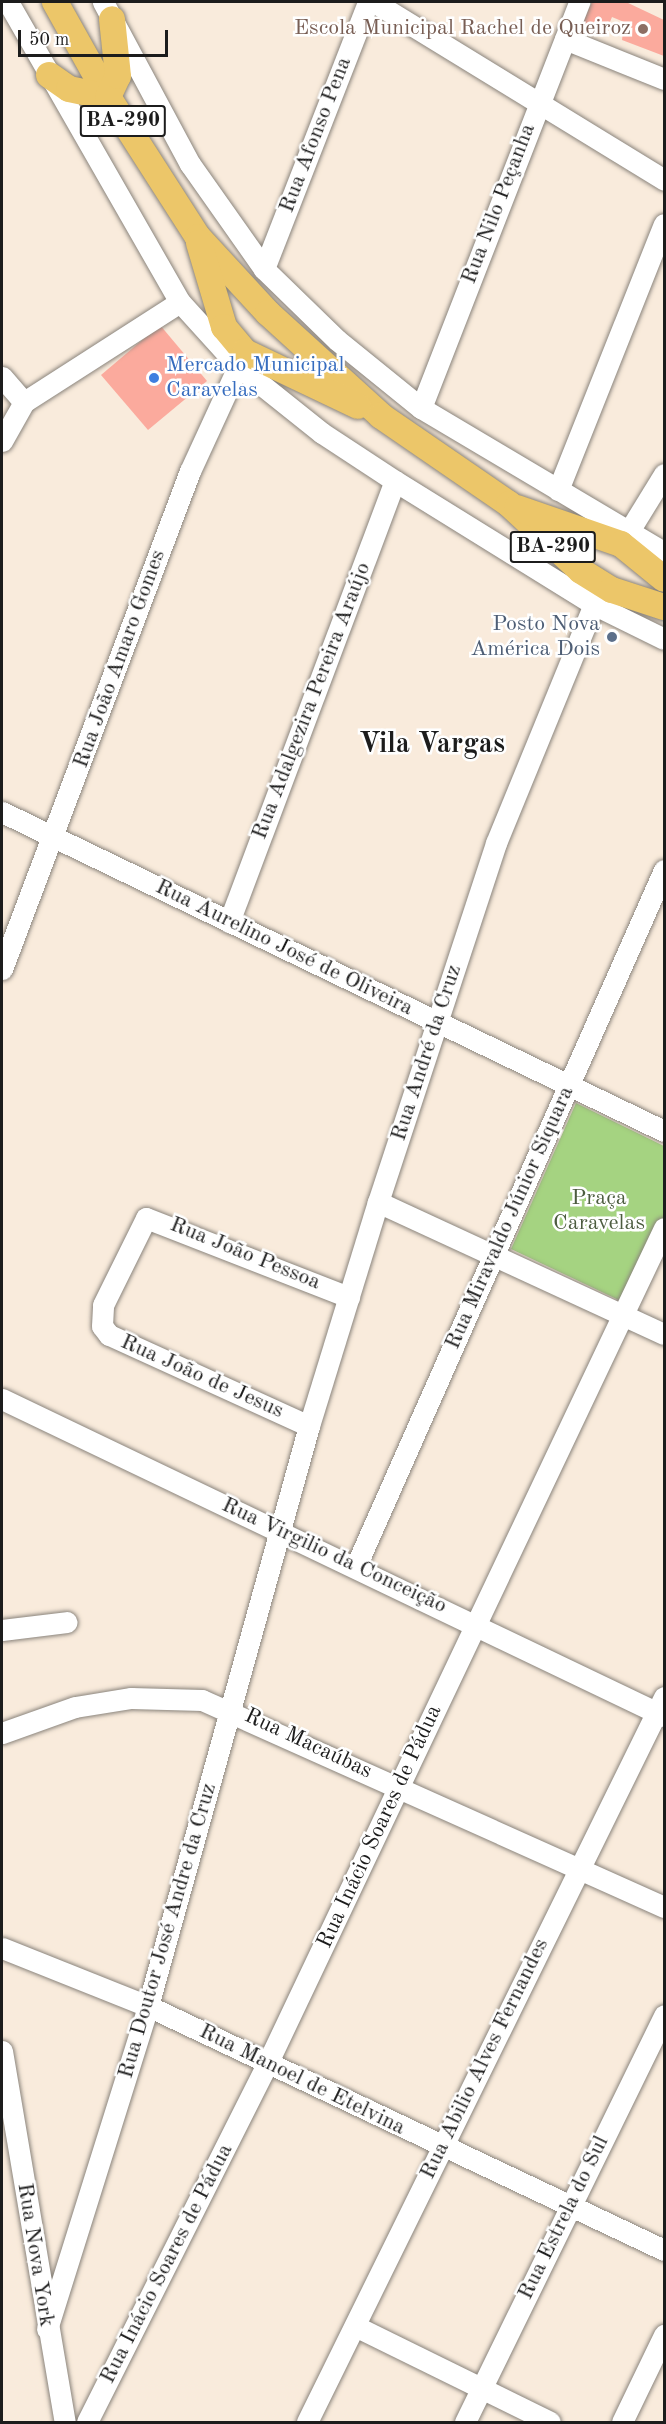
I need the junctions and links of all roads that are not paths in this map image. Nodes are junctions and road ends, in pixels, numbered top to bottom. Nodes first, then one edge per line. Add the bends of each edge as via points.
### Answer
1 (8, 2) edge
2 (55, 2) edge
3 (368, 2) edge
4 (374, 2) edge
5 (579, 2) edge
6 (107, 10) edge
7 (565, 39) junction
8 (49, 75) junction
9 (664, 79) edge
10 (108, 97) junction
11 (538, 103) junction
12 (664, 180) edge
13 (664, 224) edge
14 (198, 237) junction
15 (264, 269) junction
16 (252, 296) junction
17 (180, 302) junction
18 (224, 327) junction
19 (298, 343) junction
20 (242, 359) junction
21 (276, 370) junction
22 (2, 377) edge
23 (24, 402) junction
24 (421, 408) junction
25 (381, 416) junction
26 (2, 441) edge
27 (664, 474) edge
28 (395, 481) junction
29 (558, 490) junction
30 (509, 504) junction
31 (616, 538) junction
32 (653, 555) edge
33 (575, 566) junction
34 (664, 579) edge
35 (597, 594) junction
36 (627, 596) junction
37 (664, 607) edge
38 (664, 639) edge
39 (2, 812) edge
40 (54, 838) junction
41 (664, 870) edge
42 (229, 922) junction
43 (2, 969) edge
44 (438, 1022) junction
45 (568, 1085) junction
46 (664, 1131) edge
47 (378, 1202) junction
48 (141, 1222) joint
49 (664, 1228) edge
50 (495, 1256) junction
51 (349, 1297) junction
52 (624, 1315) junction
53 (664, 1334) edge
54 (2, 1399) edge
55 (309, 1426) junction
56 (284, 1532) junction
57 (356, 1566) junction
58 (67, 1622) dead end
59 (477, 1624) junction
60 (2, 1630) edge
61 (662, 1708) edge
62 (233, 1709) junction
63 (2, 1733) edge
64 (399, 1785) junction
65 (580, 1868) junction
66 (664, 1907) edge
67 (2, 1948) edge
68 (147, 2006) junction
69 (664, 2015) edge
70 (658, 2044) edge
71 (2, 2051) edge
72 (268, 2062) junction
73 (441, 2147) junction
74 (569, 2207) junction
75 (664, 2250) edge
76 (355, 2326) junction
77 (47, 2329) junction
78 (664, 2335) edge
79 (482, 2389) junction
80 (65, 2422) edge
81 (87, 2422) edge
82 (307, 2422) edge
83 (465, 2422) edge
84 (550, 2422) edge
85 (622, 2422) edge

1 - 8 street
2 - 10 main road, BA-290
3 - 15 street, Rua Afonso Pena
4 - 11 street
5 - 7 street, Rua Nilo Peçanha
6 - 10 main road via 117,76
6 - 15 street via 190,164
7 - 9 street
7 - 11 street, Rua Nilo Peçanha
8 - 10 main road via 69,89
8 - 17 street
10 - 14 main road, BA-290
11 - 12 street
11 - 24 street, Rua Nilo Peçanha
13 - 29 street
14 - 16 main road, BA-290
14 - 18 main road
15 - 24 street via 337,340
16 - 18 main road via 236,303
16 - 19 main road, BA-290
17 - 20 street
17 - 23 street
18 - 20 main road
19 - 21 main road
19 - 25 main road, BA-290
20 - 21 main road
20 - 28 street
20 - 40 street, Rua João Amaro Gomes via 190,471
21 - 25 main road
22 - 23 street
23 - 26 street
24 - 29 street
25 - 30 main road, BA-290
27 - 31 street
28 - 35 street
28 - 42 street, Rua Adalgezira Pereira Araújo
29 - 31 street
30 - 31 main road, BA-290
30 - 33 main road, BA-290
31 - 32 main road, BA-290
31 - 33 main road via 583,545
32 - 34 main road, BA-290
32 - 36 main road
33 - 35 main road, BA-290
35 - 36 main road, BA-290
35 - 38 street
35 - 44 street, Rua André da Cruz via 496,843
36 - 37 main road, BA-290
39 - 40 street, Rua Aurelino José de Oliveira
40 - 42 street, Rua Aurelino José de Oliveira
40 - 43 street, Rua João Amaro Gomes
41 - 45 street, Rua Miravaldo Júnior Siquara
42 - 44 street, Rua Aurelino José de Oliveira
44 - 45 street, Rua Aurelino José de Oliveira
44 - 47 street, Rua André da Cruz
45 - 46 street, Rua Aurelino José de Oliveira
45 - 50 street, Rua Miravaldo Júnior Siquara
47 - 50 street
47 - 51 street, Rua André da Cruz
48 - 51 street, Rua João Pessoa via 162,1220
48 - 55 street, Rua João de Jesus via 103,1305 102,1326 109,1335
49 - 52 street, Rua Inácio Soares de Pádua
50 - 52 street
50 - 57 street, Rua Miravaldo Júnior Siquara
51 - 55 street, Rua André da Cruz
52 - 53 street
52 - 59 street, Rua Inácio Soares de Pádua
54 - 56 street, Rua Virgilio da Conceição
55 - 56 street, Rua André da Cruz
56 - 57 street, Rua Virgilio da Conceição
56 - 62 street, Rua Doutor José Andre da Cruz
57 - 59 street, Rua Virgilio da Conceição
58 - 60 street
59 - 61 street, Rua Virgilio da Conceição
59 - 64 street, Rua Inácio Soares de Pádua
61 - 65 street, Rua Abilio Alves Fernandes
62 - 63 street, Rua Macaúbas via 168,1695 131,1698 75,1707
62 - 64 street, Rua Macaúbas
62 - 68 street, Rua Doutor José Andre da Cruz
64 - 65 street, Rua Macaúbas
64 - 72 street, Rua Inácio Soares de Pádua
65 - 66 street, Rua Macaúbas
65 - 73 street, Rua Abilio Alves Fernandes
67 - 68 street, Rua Manoel de Etelvina
68 - 72 street, Rua Manoel de Etelvina
68 - 77 street, Rua Doutor José Andre da Cruz
69 - 70 street, Rua Estrela do Sul
70 - 74 street, Rua Estrela do Sul
71 - 77 street, Rua Nova York
72 - 73 street, Rua Manoel de Etelvina
72 - 81 street, Rua Inácio Soares de Pádua
73 - 74 street, Rua Manoel de Etelvina
73 - 76 street, Rua Abilio Alves Fernandes
74 - 75 street, Rua Manoel de Etelvina
74 - 79 street, Rua Estrela do Sul
76 - 79 street
76 - 82 street, Rua Abilio Alves Fernandes
77 - 80 street, Rua Nova York
78 - 85 street
79 - 83 street, Rua Estrela do Sul
79 - 84 street

